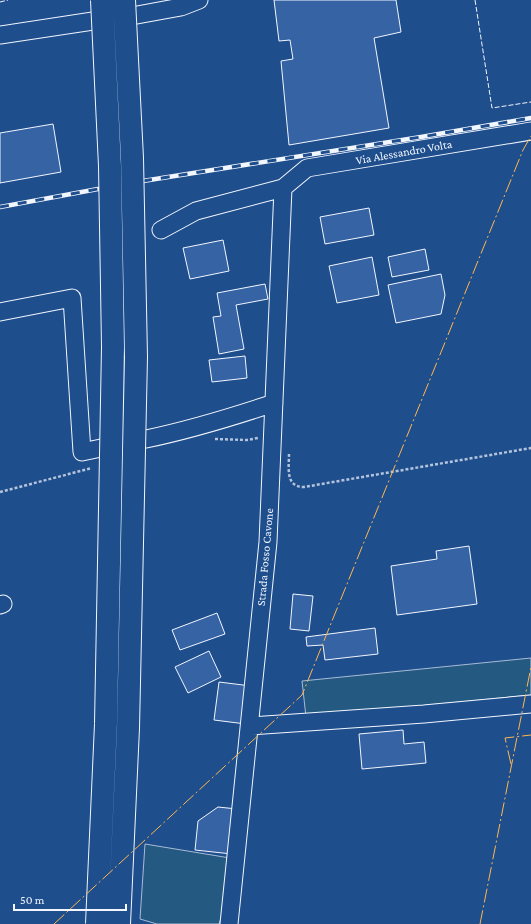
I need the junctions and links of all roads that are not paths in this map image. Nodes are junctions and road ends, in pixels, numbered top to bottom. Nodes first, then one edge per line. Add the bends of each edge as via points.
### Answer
1 (102, 0) edge
2 (199, 0) edge
3 (131, 7) edge
4 (93, 21) dead end
5 (0, 36) edge
6 (531, 131) edge
7 (283, 188) junction
8 (161, 230) dead end
9 (0, 312) edge
10 (274, 403) junction
11 (146, 439) dead end
12 (101, 448) dead end
13 (531, 704) edge
14 (250, 726) junction
15 (98, 924) edge
16 (120, 924) edge
17 (229, 924) edge

1 - 15 highway, bridge via 110,166 113,347 106,724
2 - 3 street via 181,7
3 - 16 highway, bridge via 136,357 128,728
4 - 5 street
6 - 7 street, Via Alessandro Volta via 308,168
7 - 8 street via 196,211
7 - 10 street, Strada Fosso Cavone
9 - 12 street via 72,298 82,452
10 - 11 street via 168,435
10 - 14 street, Strada Fosso Cavone via 268,542
13 - 14 street
14 - 17 street, Strada Fosso Cavone

